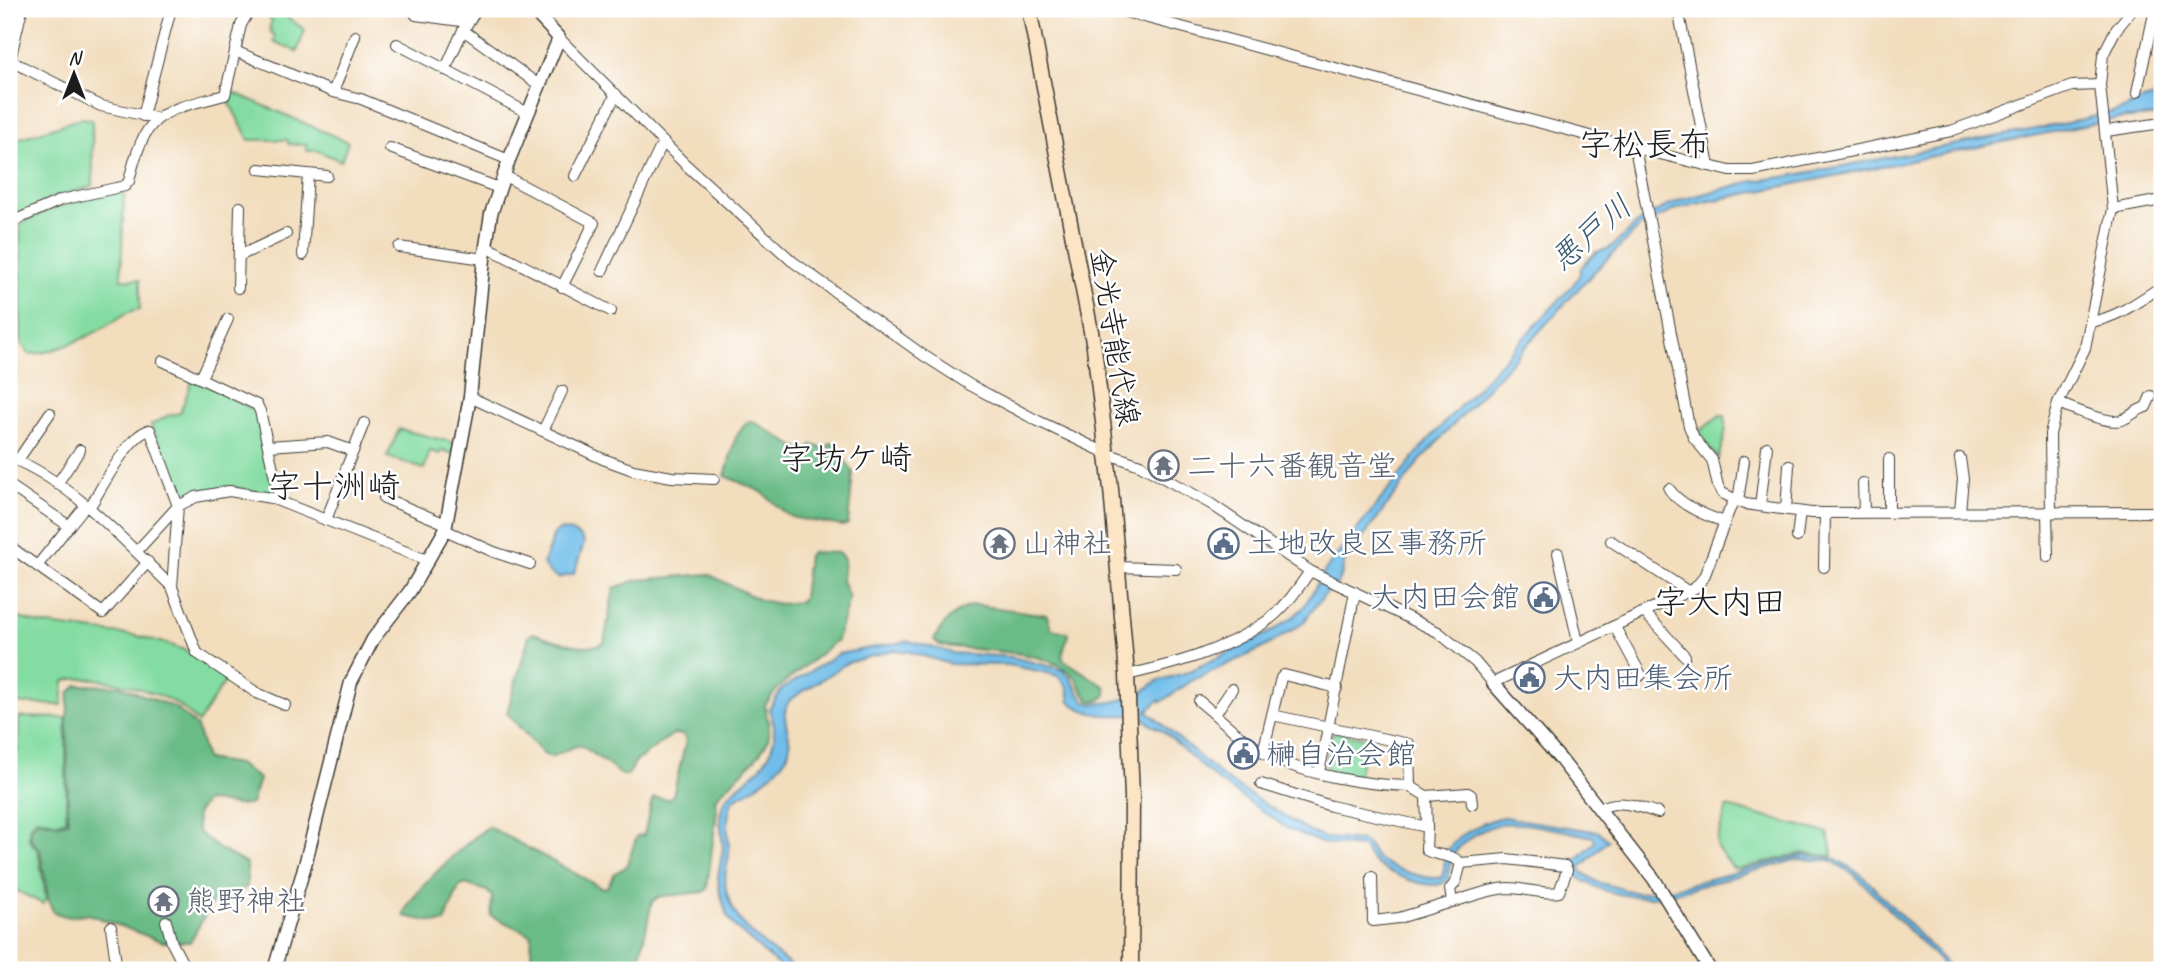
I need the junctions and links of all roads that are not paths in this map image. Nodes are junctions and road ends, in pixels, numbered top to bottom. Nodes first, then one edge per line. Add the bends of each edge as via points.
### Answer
1 (22, 9) edge
2 (172, 9) edge
3 (250, 9) edge
4 (477, 9) edge
5 (532, 9) edge
6 (1029, 9) edge
7 (1114, 9) edge
8 (1678, 9) edge
9 (2133, 9) edge
10 (2155, 9) edge
11 (1142, 12) edge
12 (416, 15) dead end
13 (466, 26) junction
14 (355, 36) dead end
15 (559, 38) junction
16 (397, 44) dead end
17 (235, 51) junction
18 (9, 60) edge
19 (445, 70) junction
20 (539, 85) junction
21 (2100, 85) junction
22 (333, 92) junction
23 (2137, 92) dead end
24 (616, 94) junction
25 (528, 113) junction
26 (143, 116) junction
27 (156, 118) junction
28 (2162, 123) edge
29 (2106, 131) junction
30 (663, 142) junction
31 (390, 148) dead end
32 (1635, 148) junction
33 (509, 160) junction
34 (1709, 166) junction
35 (259, 169) dead end
36 (308, 174) junction
37 (327, 176) dead end
38 (575, 176) dead end
39 (501, 181) junction
40 (2162, 200) edge
41 (240, 207) dead end
42 (2113, 209) junction
43 (9, 223) edge
44 (285, 234) dead end
45 (399, 247) dead end
46 (484, 252) junction
47 (303, 255) dead end
48 (239, 256) junction
49 (602, 271) dead end
50 (2162, 286) edge
51 (562, 287) junction
52 (238, 289) dead end
53 (611, 311) dead end
54 (228, 319) dead end
55 (2090, 322) junction
56 (163, 361) dead end
57 (201, 378) junction
58 (562, 391) dead end
59 (2151, 396) dead end
60 (470, 397) junction
61 (2058, 403) junction
62 (50, 412) dead end
63 (364, 423) dead end
64 (543, 431) junction
65 (268, 446) junction
66 (1767, 447) dead end
67 (79, 450) dead end
68 (354, 451) junction
69 (1106, 453) junction
70 (13, 458) edge
71 (1959, 458) dead end
72 (1889, 459) dead end
73 (1744, 461) dead end
74 (1789, 465) dead end
75 (714, 480) dead end
76 (1863, 483) dead end
77 (57, 484) junction
78 (9, 486) edge
79 (1669, 489) dead end
80 (384, 498) dead end
81 (281, 500) junction
82 (1738, 501) junction
83 (178, 506) junction
84 (1760, 506) junction
85 (88, 507) junction
86 (1786, 510) junction
87 (1960, 511) junction
88 (1800, 512) junction
89 (1864, 512) junction
90 (1889, 512) junction
91 (2162, 512) edge
92 (1825, 513) junction
93 (2049, 513) junction
94 (327, 520) junction
95 (1725, 522) junction
96 (69, 526) junction
97 (446, 527) junction
98 (1797, 537) dead end
99 (1611, 541) dead end
100 (9, 546) edge
101 (137, 551) junction
102 (1558, 553) dead end
103 (2048, 557) dead end
104 (429, 561) junction
105 (148, 562) junction
106 (530, 564) dead end
107 (37, 566) junction
108 (1118, 567) junction
109 (1824, 567) dead end
110 (1176, 569) dead end
111 (1310, 570) junction
112 (172, 587) junction
113 (1355, 592) junction
114 (1689, 592) junction
115 (1646, 612) junction
116 (1615, 627) junction
117 (1578, 642) junction
118 (1685, 656) dead end
119 (1127, 674) junction
120 (1629, 682) dead end
121 (1493, 683) junction
122 (1337, 688) junction
123 (1232, 689) dead end
124 (1199, 701) dead end
125 (285, 705) dead end
126 (1215, 714) junction
127 (1272, 715) junction
128 (1330, 728) junction
129 (1263, 752) junction
130 (1319, 773) junction
131 (1261, 784) dead end
132 (1410, 786) junction
133 (1426, 796) junction
134 (1472, 804) dead end
135 (1599, 809) junction
136 (1658, 813) dead end
137 (1427, 827) junction
138 (1453, 859) junction
139 (1372, 877) dead end
140 (1452, 902) junction
141 (166, 920) dead end
142 (111, 927) dead end
143 (117, 970) edge
144 (186, 970) edge
145 (274, 970) edge
146 (1131, 970) edge
147 (1710, 970) edge

1 - 18 street
2 - 26 street
3 - 17 street
4 - 13 street
5 - 15 street
6 - 69 main road, 金光寺能代線 via 1094,347
7 - 11 street
8 - 34 street
9 - 21 street via 2103,55
10 - 23 street
11 - 32 street
12 - 13 street
13 - 19 street
13 - 20 street
14 - 22 street
15 - 20 street
15 - 24 street
16 - 19 street
17 - 22 street
17 - 27 street via 225,95
18 - 26 street via 101,106
19 - 25 street
20 - 25 street
21 - 29 street
21 - 34 street via 2072,86 1951,131 1753,171
22 - 33 street via 361,99
24 - 30 street
24 - 38 street
25 - 33 street
26 - 27 street
27 - 43 street via 137,146 125,186 61,200
28 - 29 street
29 - 42 street
30 - 49 street
30 - 69 street via 792,261 913,348 993,397
31 - 39 street
32 - 34 street
32 - 82 street via 1691,433 1712,460 1722,493
33 - 39 street
35 - 36 street
36 - 37 street
36 - 47 street
39 - 46 street
39 - 51 street via 594,223
40 - 42 street
41 - 48 street
42 - 55 street
44 - 48 street
45 - 46 street
46 - 51 street
46 - 60 street
48 - 52 street
50 - 55 street via 2126,310
51 - 53 street
54 - 57 street
55 - 61 street via 2085,348
56 - 57 street
57 - 65 street via 257,405
58 - 64 street
59 - 61 street via 2146,407 2121,421
60 - 64 street
60 - 97 street
61 - 93 street via 2050,433
62 - 70 street
63 - 68 street
64 - 75 street via 633,470
65 - 68 street via 328,442
65 - 81 street
66 - 84 street
67 - 77 street
68 - 94 street
69 - 108 main road, 金光寺能代線
69 - 111 street via 1140,465 1210,505
70 - 77 street
71 - 87 street via 1963,479
72 - 90 street
73 - 82 street
74 - 86 street
76 - 89 street
77 - 85 street
78 - 96 street
79 - 95 street via 1706,516
80 - 97 street
81 - 83 street via 229,491 196,497
81 - 94 street
82 - 84 street
82 - 95 street
83 - 85 street via 150,430 131,442
83 - 101 street
83 - 112 street
84 - 86 street
85 - 96 street
85 - 101 street
86 - 88 street
87 - 90 street
87 - 93 street
88 - 92 street
88 - 98 street
89 - 90 street
89 - 92 street
91 - 93 street
92 - 109 street
93 - 103 street
94 - 104 street
95 - 114 street via 1704,577
96 - 107 street
97 - 104 street
97 - 106 street via 494,552
99 - 114 street
100 - 107 street
101 - 105 street
102 - 117 street
104 - 145 street via 373,639 351,682
105 - 107 street via 103,613
105 - 112 street
108 - 110 street
108 - 119 main road, 金光寺能代線
111 - 113 street
111 - 119 street via 1293,596 1264,623 1178,663
112 - 125 street via 197,653 257,693
113 - 121 street via 1446,638
113 - 122 street
114 - 115 street
115 - 116 street
115 - 118 street
116 - 117 street
116 - 120 street via 1641,675
117 - 121 street
119 - 146 main road, 金光寺能代線
121 - 135 street
122 - 127 street via 1284,676
122 - 128 street
123 - 126 street
124 - 126 street
126 - 129 street
127 - 128 street
127 - 129 street
128 - 130 street
128 - 132 street via 1409,744
129 - 130 street
130 - 132 street
131 - 137 street via 1331,806
132 - 133 street
133 - 134 street via 1468,793
133 - 137 street
135 - 136 street via 1621,802
135 - 147 street via 1654,879
137 - 138 street via 1426,850
138 - 140 street via 1456,882 1450,889
138 - 140 street via 1507,859 1565,866 1567,870 1559,892 1506,888
139 - 140 street via 1373,921
141 - 144 street
142 - 143 street

